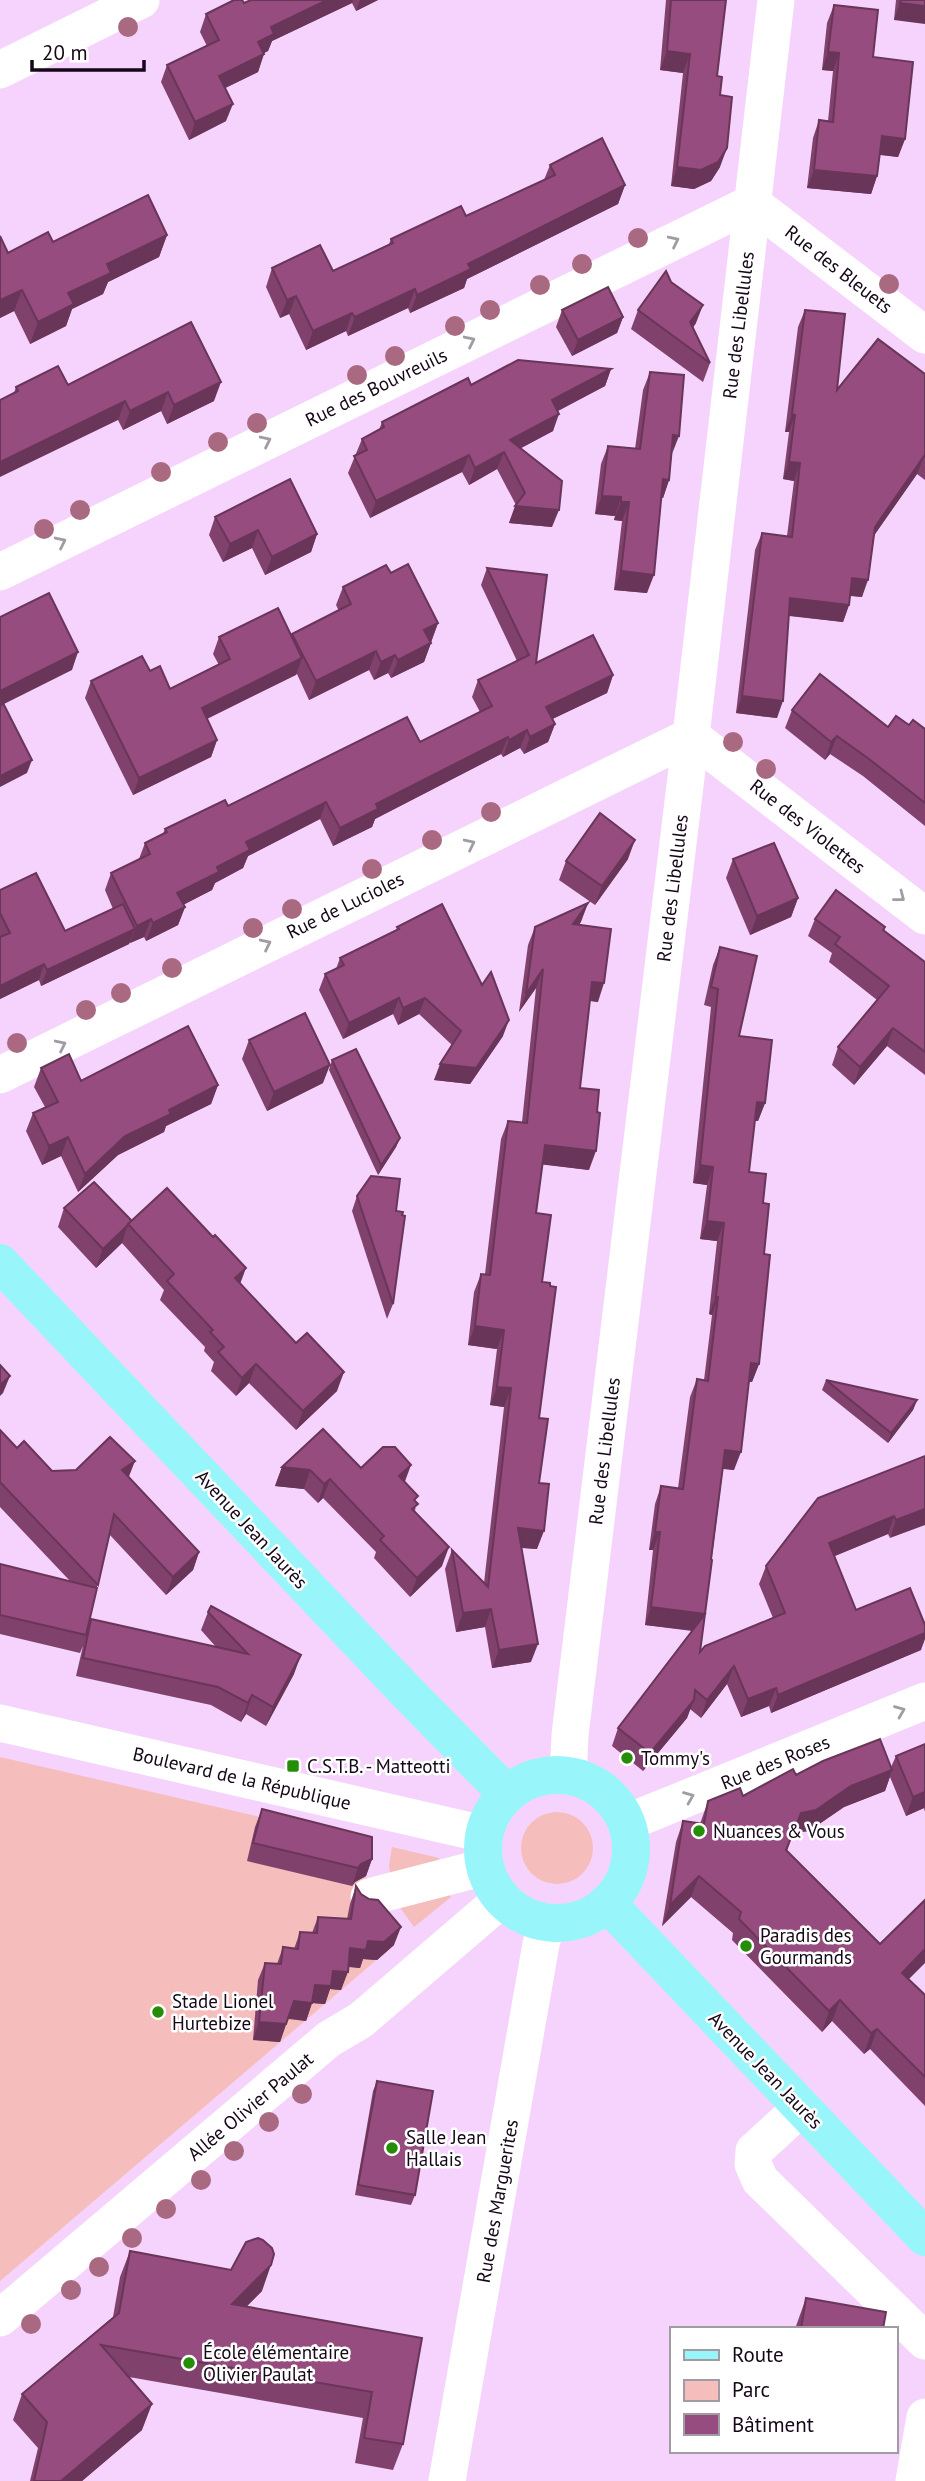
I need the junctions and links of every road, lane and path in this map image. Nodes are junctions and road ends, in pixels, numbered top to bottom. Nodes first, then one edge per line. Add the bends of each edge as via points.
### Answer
1 (141, 0) edge
2 (776, 0) edge
3 (0, 70) edge
4 (752, 203) junction
5 (925, 335) edge
6 (0, 572) edge
7 (691, 736) junction
8 (925, 916) edge
9 (0, 1074) edge
10 (0, 1263) edge
11 (925, 1701) edge
12 (0, 1723) edge
13 (568, 1776) junction
14 (507, 1794) junction
15 (626, 1823) junction
16 (490, 1867) junction
17 (369, 1897) edge
18 (607, 1903) junction
19 (547, 1922) junction
20 (802, 2107) junction
21 (925, 2237) edge
22 (0, 2318) edge
23 (925, 2341) edge
24 (925, 2417) edge
25 (447, 2481) edge
26 (914, 2481) edge

1 - 3 street
2 - 4 street, Rue des Libellules
4 - 5 street, Rue des Bleuets
6 -> 4 street, Rue des Bouvreuils
4 - 7 street, Rue des Libellules
7 -> 8 street, Rue des Violettes
9 -> 7 street, Rue de Lucioles
7 - 13 street, Rue des Libellules
10 - 14 main road, Avenue Jean Jaurès
15 -> 11 street, Rue des Roses
12 - 16 street, Boulevard de la République
13 - 14 main road via 546,1775
13 - 15 main road via 604,1792
14 - 16 main road via 492,1812
15 - 18 main road via 631,1844 629,1866
16 - 17 street
16 - 19 main road via 522,1914
16 - 22 street, Allée Olivier Paulat via 361,2020 329,2039
18 - 19 main road via 579,1919
18 - 20 main road, Avenue Jean Jaurès
19 - 25 street, Rue des Marguerites
20 - 21 main road, Avenue Jean Jaurès
20 - 23 street via 754,2151 753,2164 760,2180
24 - 26 street

